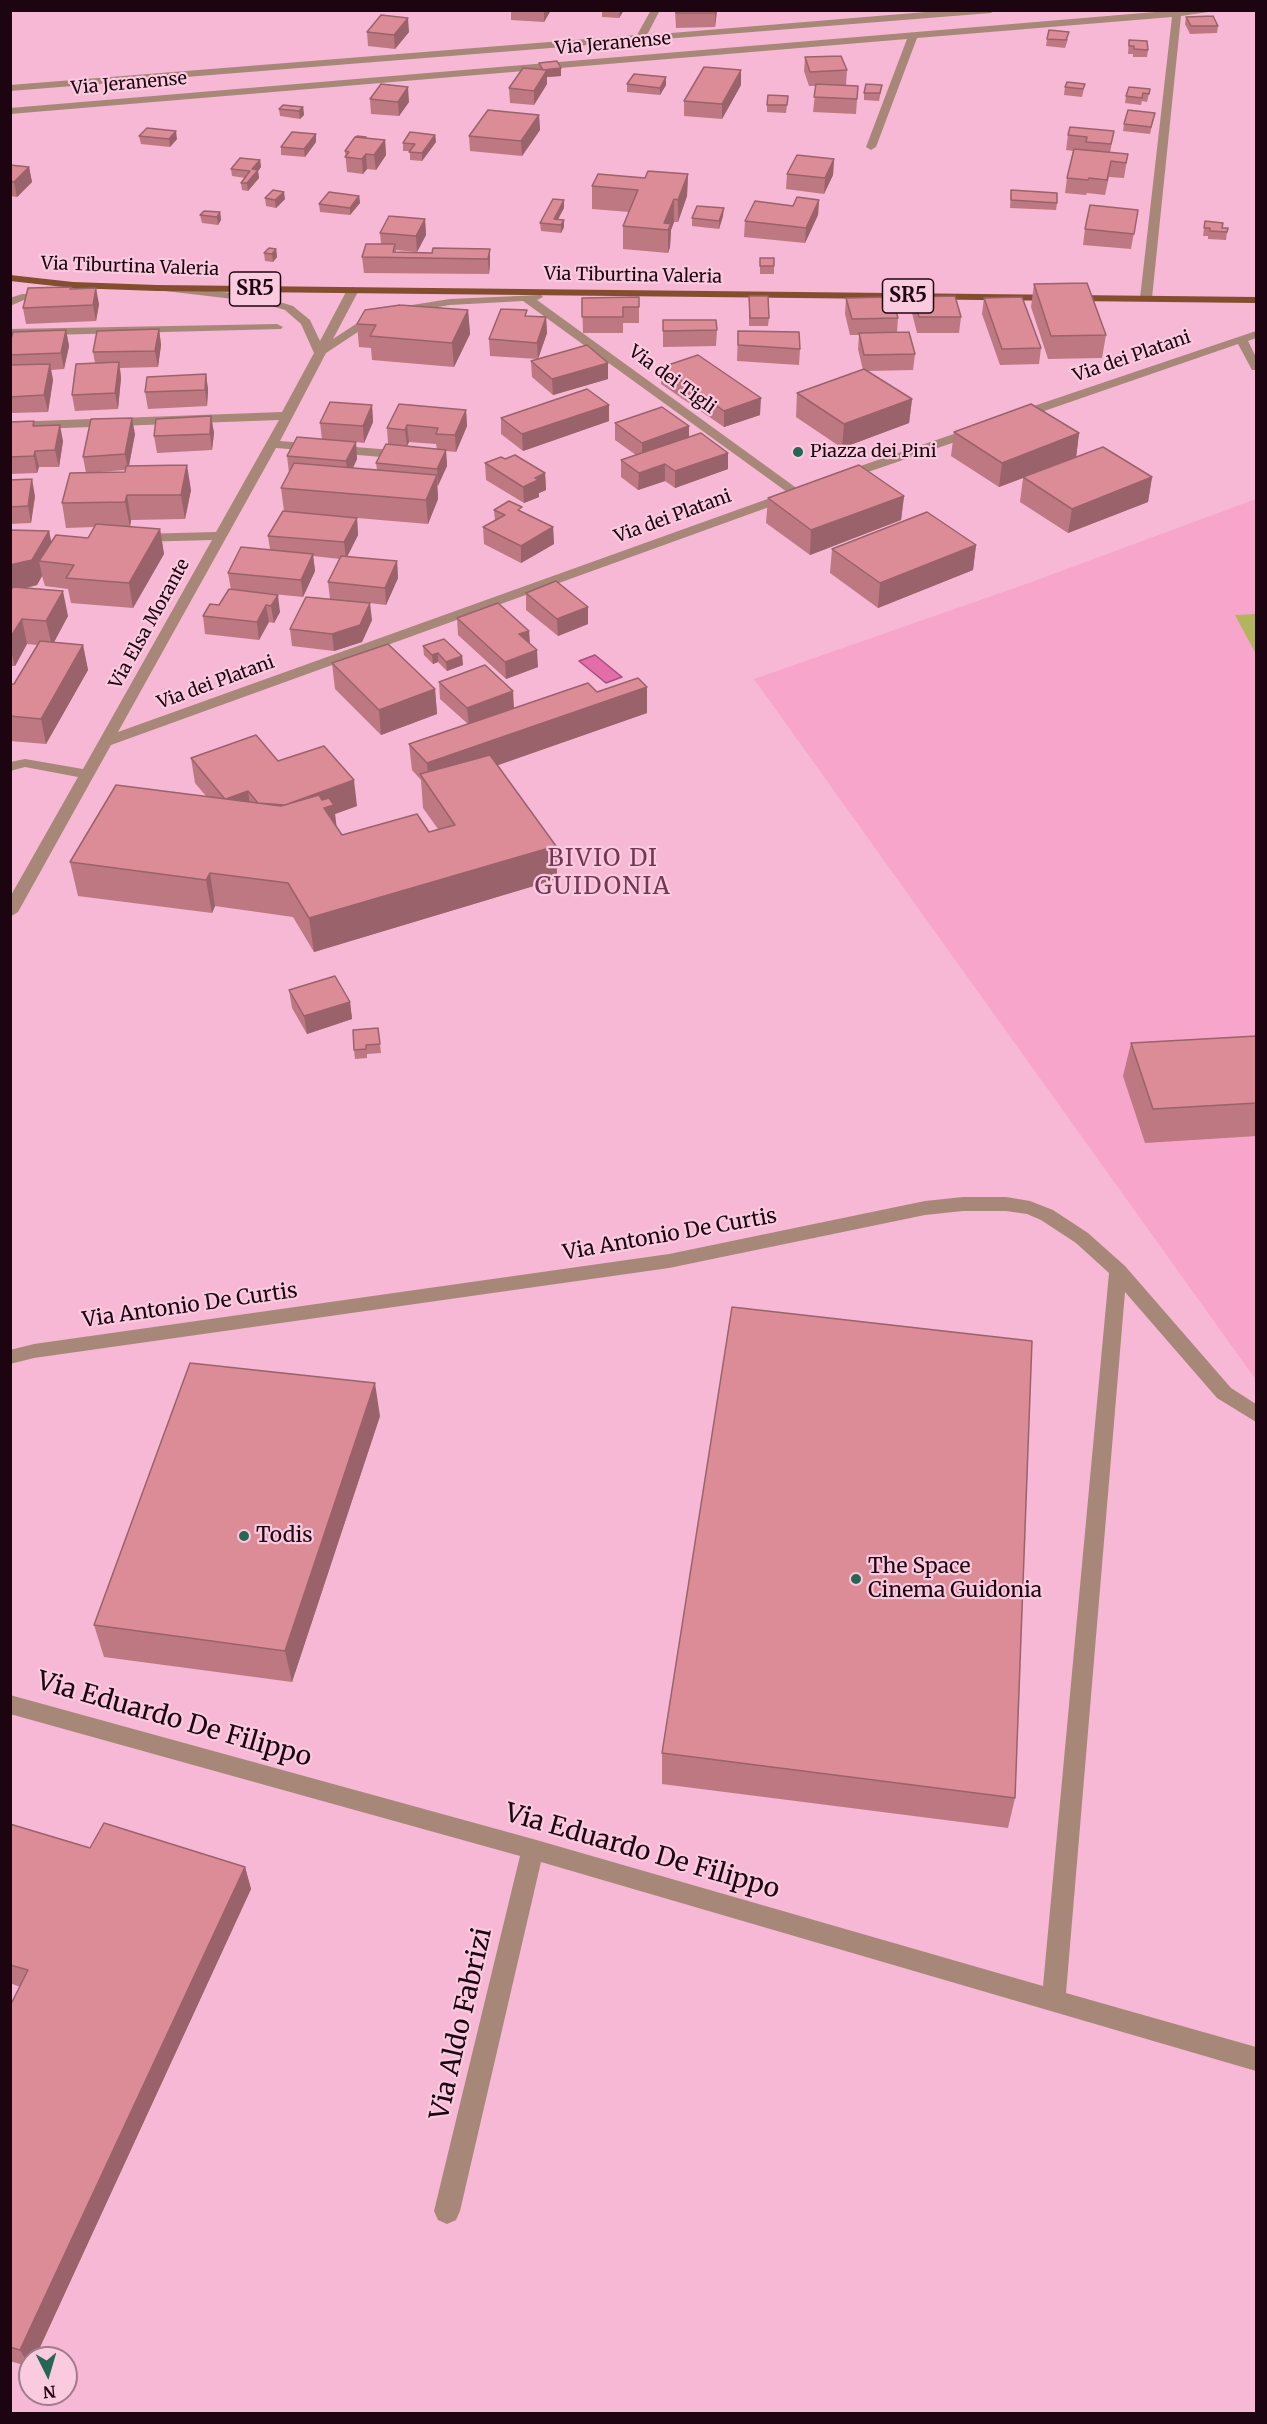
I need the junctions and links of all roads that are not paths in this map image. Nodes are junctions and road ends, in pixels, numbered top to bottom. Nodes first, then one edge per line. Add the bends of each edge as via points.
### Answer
1 (656, 10) edge
2 (991, 10) edge
3 (1218, 10) edge
4 (1177, 14) junction
5 (913, 36) junction
6 (640, 38) junction
7 (387, 58) junction
8 (392, 79) junction
9 (10, 88) edge
10 (10, 111) edge
11 (871, 147) dead end
12 (10, 278) edge
13 (92, 286) junction
14 (157, 288) junction
15 (353, 290) junction
16 (559, 293) junction
17 (525, 297) junction
18 (1146, 298) junction
19 (1257, 300) edge
20 (10, 303) edge
21 (277, 327) dead end
22 (10, 333) edge
23 (1257, 334) edge
24 (1241, 339) junction
25 (320, 353) junction
26 (1257, 367) edge
27 (287, 416) junction
28 (1009, 419) edge
29 (10, 426) edge
30 (987, 427) edge
31 (272, 444) junction
32 (413, 455) edge
33 (824, 483) edge
34 (801, 490) joint
35 (220, 536) junction
36 (127, 539) edge
37 (105, 742) junction
38 (15, 764) edge
39 (88, 774) junction
40 (10, 912) edge
41 (1118, 1271) junction
42 (10, 1357) edge
43 (1257, 1414) edge
44 (10, 1704) edge
45 (533, 1850) junction
46 (1054, 2000) junction
47 (1257, 2059) edge
48 (447, 2211) dead end

1 - 6 street
2 - 6 street, Via Jeranense
3 - 4 street, Via Jeranense
4 - 5 street, Via Jeranense
4 - 18 street
5 - 8 street, Via Jeranense
5 - 11 street
6 - 7 street, Via Jeranense
7 - 8 street
7 - 9 street, Via Jeranense
8 - 10 street, Via Jeranense
12 - 13 main road, Via Tiburtina Valeria / SR5
13 - 14 main road, Via Tiburtina Valeria / SR5
13 - 20 street via 86,293 22,297
14 - 15 main road, Via Tiburtina Valeria / SR5
14 - 25 street via 245,296 281,304 306,322
15 - 16 main road, Via Tiburtina Valeria / SR5
15 - 25 street, Via Elsa Morante
16 - 17 street, Via Elsa Morante
16 - 18 main road, Via Tiburtina Valeria / SR5
17 - 25 street, Via Elsa Morante via 450,302 396,312 359,325
17 - 34 street, Via dei Tigli
18 - 19 main road, Via Tiburtina Valeria / SR5
21 - 22 street
23 - 24 street, Via dei Platani
24 - 26 street
24 - 28 street, Via dei Platani
25 - 27 street, Via Elsa Morante
27 - 29 street
27 - 31 street, Via Elsa Morante
30 - 33 street
31 - 32 street
31 - 35 street, Via Elsa Morante
34 - 37 street, Via dei Platani
35 - 36 street
35 - 37 street, Via Elsa Morante
37 - 39 street, Via Elsa Morante
38 - 39 street
39 - 40 street, Via Elsa Morante
41 - 42 street, Via Antonio De Curtis via 1082,1238 1047,1215 1006,1204 963,1204 925,1208 669,1262
41 - 43 street, Via Antonio De Curtis via 1224,1393
41 - 46 street
44 - 45 street, Via Eduardo De Filippo
45 - 46 street, Via Eduardo De Filippo
45 - 48 street, Via Aldo Fabrizi
46 - 47 street, Via Eduardo De Filippo

